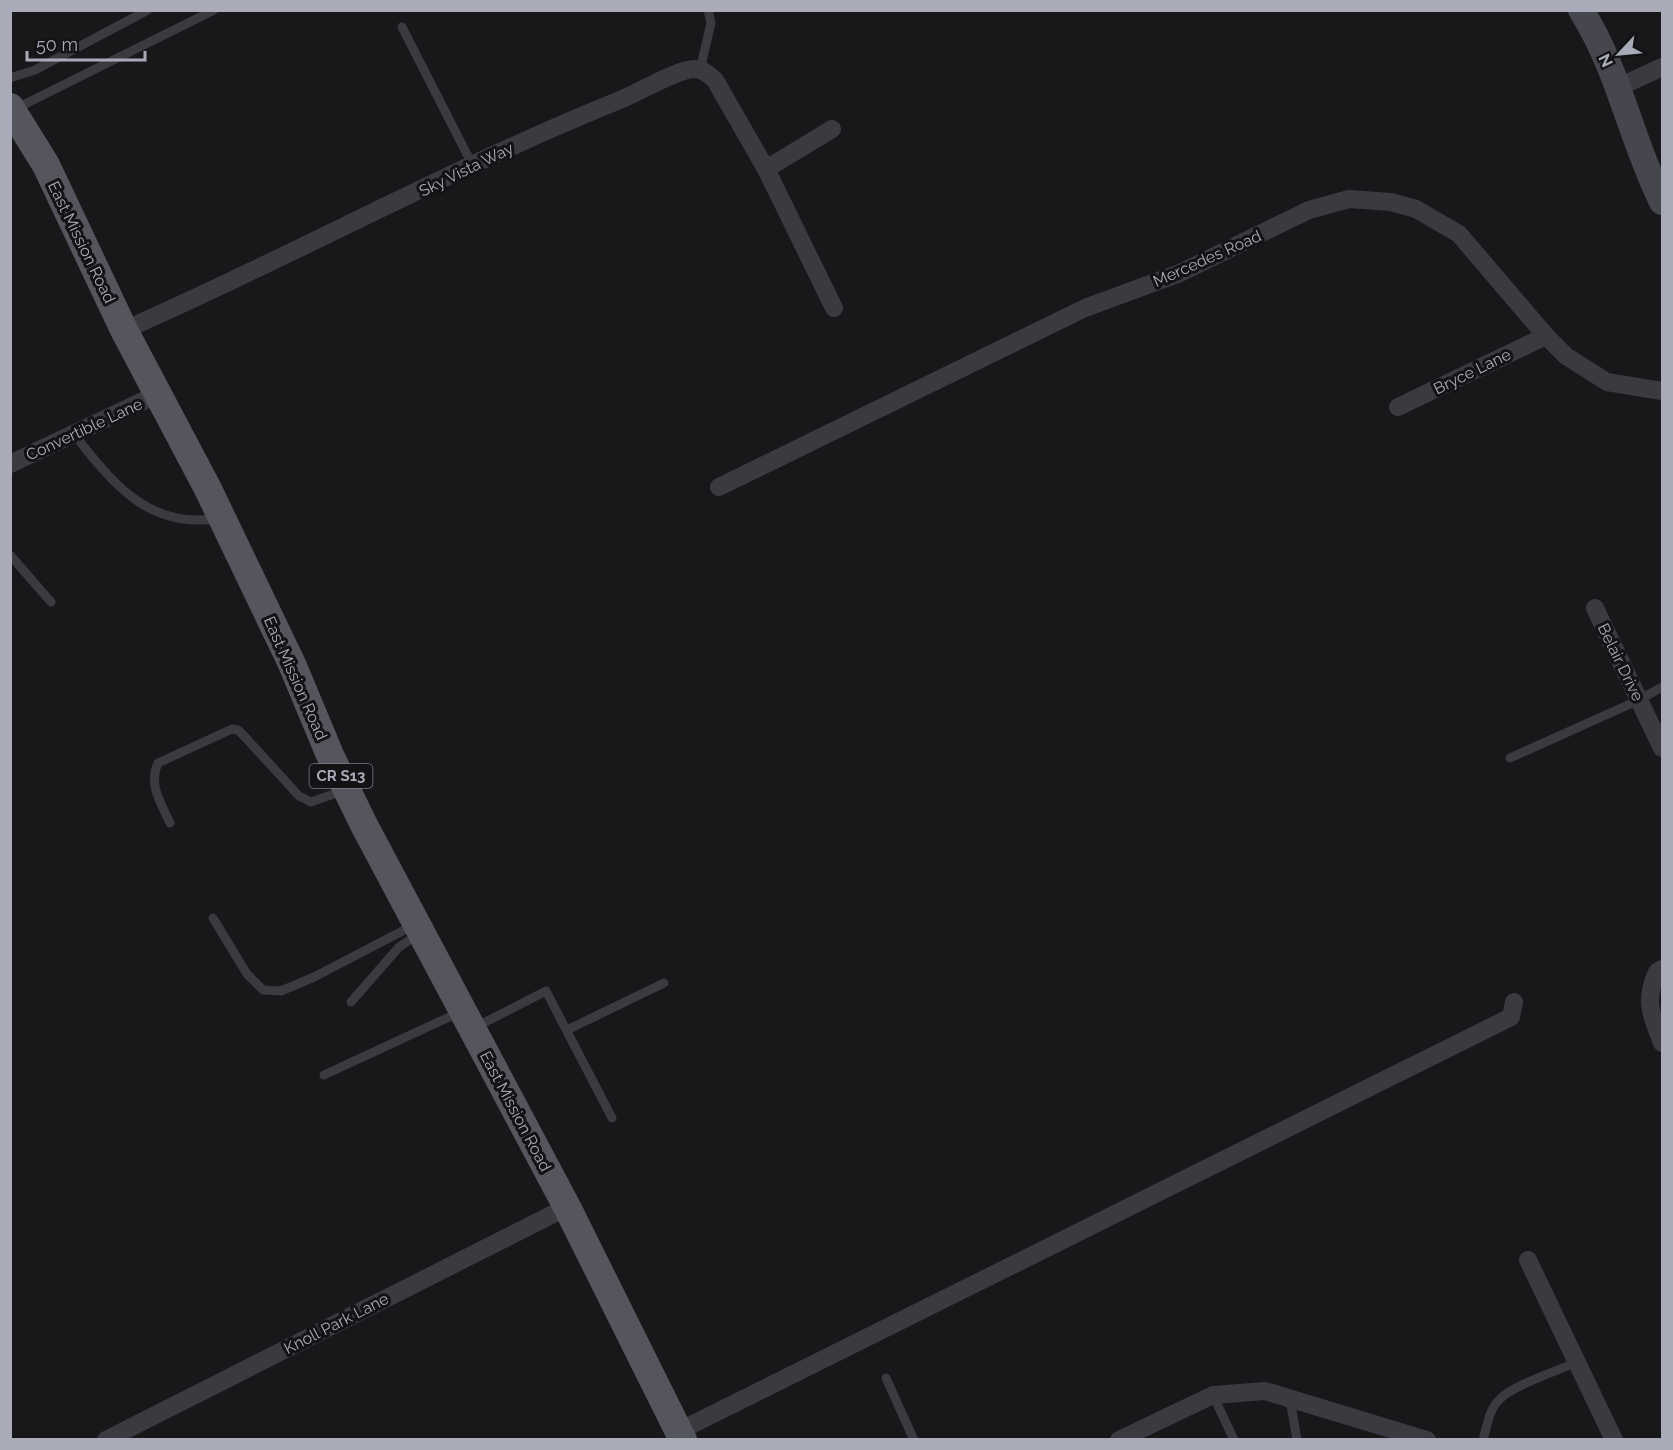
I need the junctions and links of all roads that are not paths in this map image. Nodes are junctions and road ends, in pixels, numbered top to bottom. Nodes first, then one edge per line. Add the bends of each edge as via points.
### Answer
1 (148, 10) edge
2 (214, 10) edge
3 (708, 10) edge
4 (1581, 10) edge
5 (402, 27) dead end
6 (1662, 67) edge
7 (700, 70) junction
8 (10, 78) edge
9 (1619, 87) junction
10 (12, 109) edge
11 (832, 129) dead end
12 (473, 166) junction
13 (766, 170) junction
14 (1659, 188) edge
15 (834, 308) dead end
16 (124, 330) junction
17 (1545, 336) junction
18 (1662, 391) edge
19 (158, 393) junction
20 (1398, 407) dead end
21 (74, 434) junction
22 (10, 464) edge
23 (719, 487) dead end
24 (222, 518) junction
25 (10, 555) edge
26 (51, 602) dead end
27 (1595, 608) dead end
28 (1662, 687) edge
29 (1639, 699) junction
30 (1662, 748) edge
31 (1510, 758) dead end
32 (347, 789) junction
33 (170, 823) dead end
34 (213, 918) dead end
35 (419, 928) junction
36 (1662, 969) edge
37 (664, 983) dead end
38 (351, 1002) dead end
39 (1514, 1002) dead end
40 (467, 1020) junction
41 (567, 1030) junction
42 (1662, 1043) edge
43 (324, 1076) dead end
44 (612, 1118) dead end
45 (567, 1207) junction
46 (1528, 1260) dead end
47 (1577, 1362) junction
48 (886, 1378) dead end
49 (1213, 1395) junction
50 (1290, 1399) junction
51 (681, 1435) edge
52 (106, 1440) edge
53 (914, 1440) edge
54 (1119, 1440) edge
55 (1234, 1440) edge
56 (1297, 1440) edge
57 (1427, 1440) edge
58 (1483, 1440) edge
59 (1614, 1440) edge

1 - 8 lane via 35,70
2 - 10 lane
3 - 7 lane via 711,23
4 - 9 street
5 - 12 lane
6 - 9 street
7 - 12 street, Sky Vista Way via 694,68 666,77
7 - 13 street via 715,80
9 - 14 street
10 - 16 main road, East Mission Road / CR S13 via 46,165
11 - 13 street
12 - 16 street, Sky Vista Way
13 - 15 street
16 - 19 main road, East Mission Road / CR S13
17 - 18 street, Mercedes Road via 1566,356 1607,382
17 - 20 street, Bryce Lane
17 - 23 street, Mercedes Road via 1459,234 1416,208 1349,199 1309,210 1180,273 1085,308
19 - 21 street, Convertible Lane
19 - 24 main road, East Mission Road / CR S13
21 - 22 street, Convertible Lane
21 - 24 lane via 109,479 140,504 172,518 199,522
24 - 32 main road, East Mission Road / CR S13
25 - 26 lane
27 - 29 street, Belair Drive
28 - 29 lane
29 - 30 street, Belair Drive
29 - 31 lane
32 - 33 lane via 311,802 299,796 245,737 232,729 158,763 153,773 154,789
32 - 35 main road, East Mission Road / CR S13
34 - 35 lane via 247,974 263,990 281,991
35 - 38 lane
35 - 40 main road, East Mission Road / CR S13
36 - 42 street via 1649,988 1651,1014
37 - 41 lane
39 - 51 street via 1511,1017
40 - 41 lane via 546,991
40 - 43 lane
40 - 45 main road, East Mission Road / CR S13
41 - 44 lane
45 - 51 main road, East Mission Road / CR S13
45 - 52 street, Knoll Park Lane
46 - 47 street
47 - 58 lane via 1512,1390 1499,1400
47 - 59 street
48 - 53 lane
49 - 50 street via 1265,1391
49 - 54 street
49 - 55 lane
50 - 56 lane
50 - 57 street

